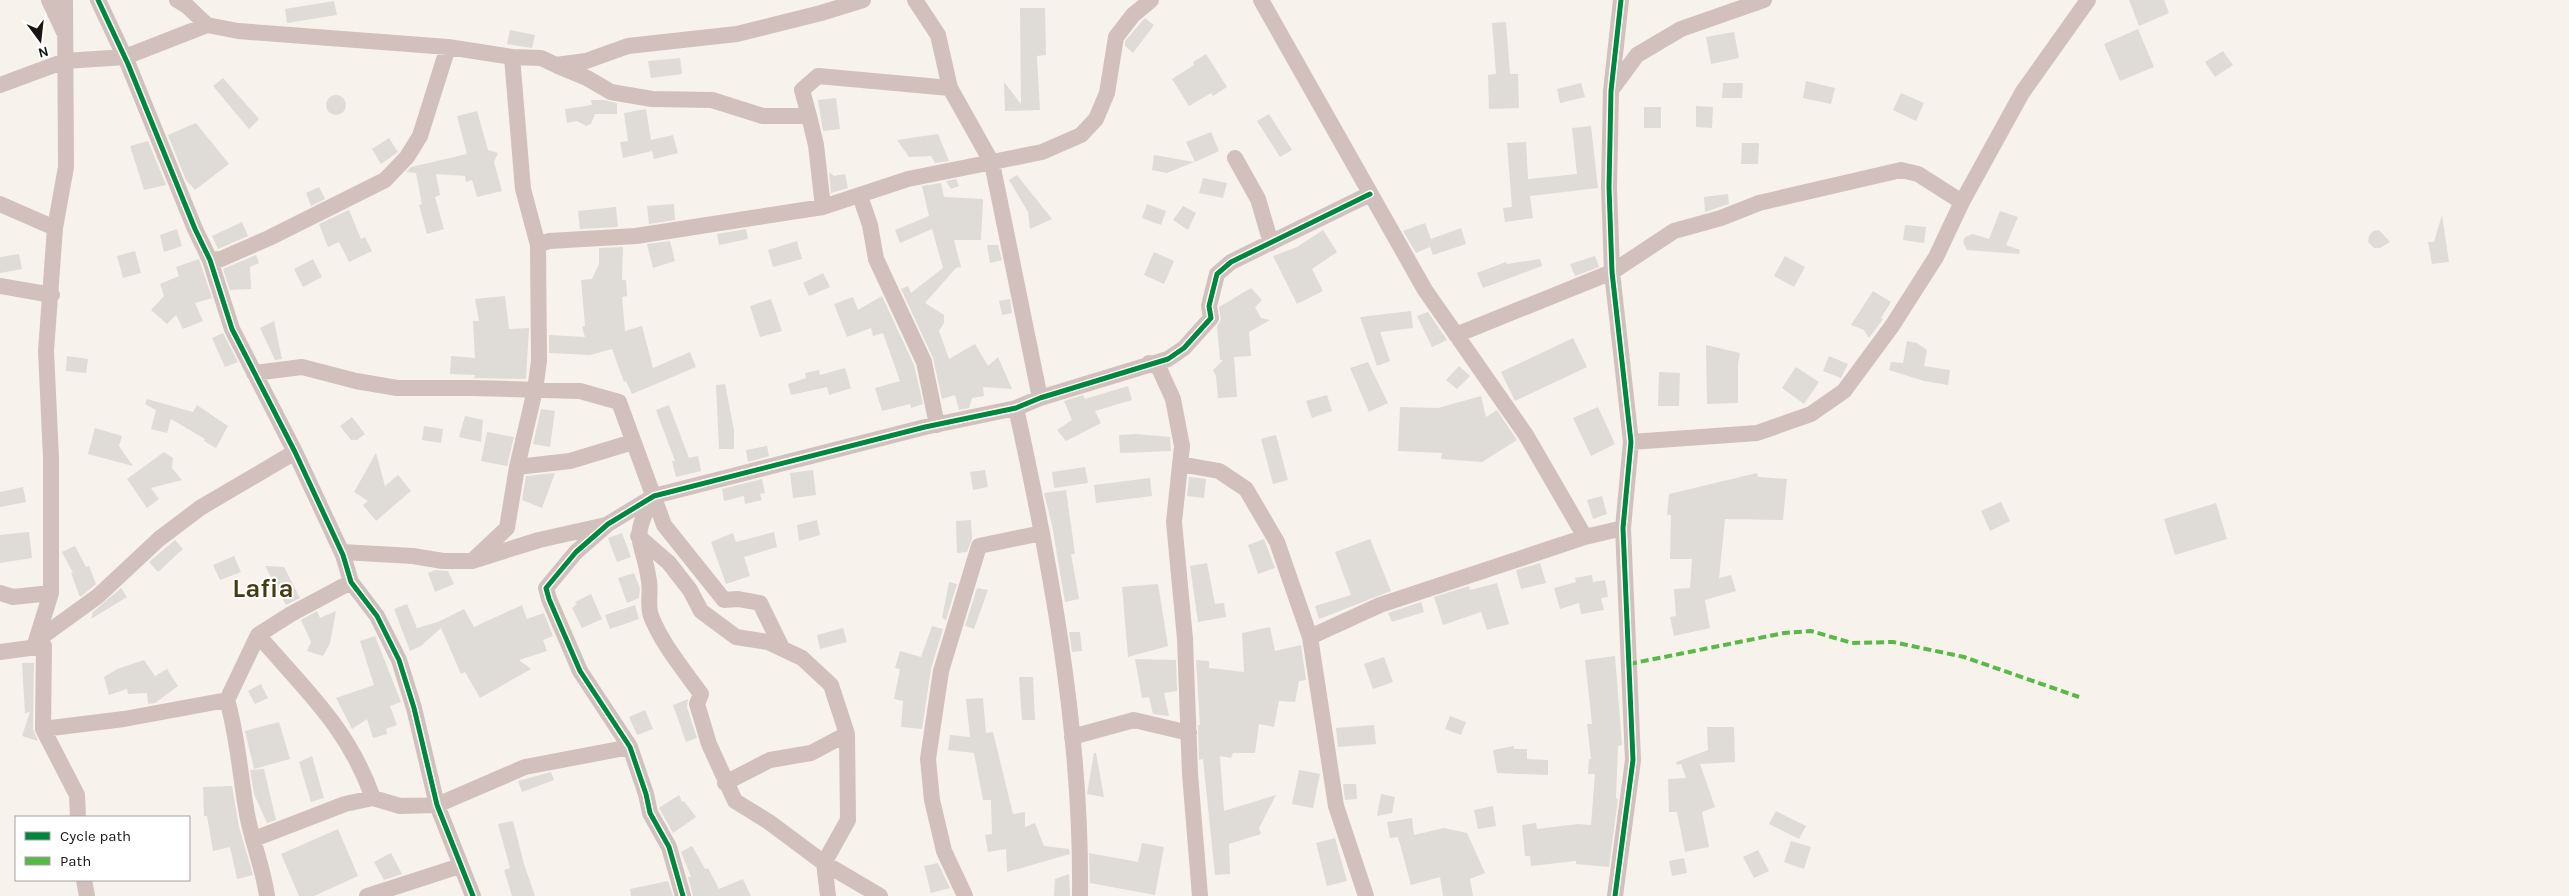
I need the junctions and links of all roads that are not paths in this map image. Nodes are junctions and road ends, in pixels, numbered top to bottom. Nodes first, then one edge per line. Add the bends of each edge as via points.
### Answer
1 (49, 0) edge
2 (65, 0) edge
3 (98, 0) edge
4 (177, 0) edge
5 (863, 0) edge
6 (916, 0) edge
7 (1151, 0) edge
8 (1260, 0) edge
9 (1621, 0) edge
10 (1764, 0) edge
11 (2088, 0) edge
12 (207, 25) junction
13 (66, 36) junction
14 (448, 47) junction
15 (125, 57) junction
16 (512, 57) junction
17 (65, 61) junction
18 (556, 66) junction
19 (0, 85) edge
20 (950, 88) junction
21 (1610, 91) junction
22 (809, 116) junction
23 (1235, 158) dead end
24 (992, 163) junction
25 (1370, 194) junction
26 (860, 196) junction
27 (1962, 202) junction
28 (0, 204) edge
29 (823, 207) junction
30 (55, 228) junction
31 (1271, 243) junction
32 (538, 245) junction
33 (210, 260) junction
34 (1612, 272) junction
35 (0, 286) edge
36 (52, 295) junction
37 (1456, 335) junction
38 (1149, 363) junction
39 (254, 373) junction
40 (535, 390) junction
41 (1040, 398) junction
42 (1016, 408) junction
43 (937, 425) junction
44 (633, 442) junction
45 (1631, 442) junction
46 (295, 452) junction
47 (1180, 464) junction
48 (517, 467) junction
49 (654, 496) junction
50 (608, 524) junction
51 (1624, 528) junction
52 (1042, 533) junction
53 (638, 536) junction
54 (1585, 537) junction
55 (342, 552) junction
56 (472, 560) junction
57 (351, 582) junction
58 (0, 593) edge
59 (50, 593) junction
60 (258, 635) junction
61 (1310, 637) junction
62 (40, 643) junction
63 (782, 648) junction
64 (0, 652) edge
65 (227, 700) junction
66 (43, 729) junction
67 (1189, 732) junction
68 (847, 734) junction
69 (1072, 737) junction
70 (630, 747) junction
71 (725, 783) junction
72 (373, 798) junction
73 (438, 806) junction
74 (78, 816) edge
75 (254, 839) junction
76 (824, 863) junction
77 (460, 866) junction
78 (84, 881) edge
79 (87, 896) edge
80 (267, 896) edge
81 (366, 896) edge
82 (473, 896) edge
83 (683, 896) edge
84 (828, 896) edge
85 (880, 896) edge
86 (965, 896) edge
87 (1080, 896) edge
88 (1200, 896) edge
89 (1366, 896) edge
90 (1615, 896) edge

1 - 13 street
2 - 13 street
3 - 15 street
4 - 12 street
5 - 18 street via 737,34 628,46 586,61
6 - 20 street via 938,35
7 - 24 street via 1133,15 1116,38 1106,93 1096,119 1081,135 1042,152
8 - 25 street
9 - 21 street
10 - 21 street via 1681,29 1637,55
11 - 27 street via 2022,93
12 - 14 street via 238,31
12 - 15 street
13 - 17 street
14 - 16 street
14 - 33 street via 420,136 407,158 385,180 222,259
15 - 17 street
15 - 33 street
16 - 18 street via 541,58
16 - 32 street via 523,189
17 - 19 street
17 - 30 street via 66,167
18 - 22 street via 611,92 652,99 712,100 763,116
20 - 22 street via 818,76 802,90
20 - 24 street
21 - 34 street via 1608,187
22 - 29 street via 816,144
23 - 31 street via 1258,199
24 - 26 street via 908,179
24 - 41 street
25 - 31 street
25 - 37 street via 1425,290
26 - 29 street
26 - 43 street via 870,225 876,260 924,362
27 - 34 street via 1918,174 1901,170 1879,174 1759,203 1674,231
27 - 45 street via 1936,257 1897,318 1844,391 1836,397 1811,414 1757,433
28 - 30 street
29 - 32 street via 636,236 549,241
30 - 36 street
31 - 38 street via 1231,262 1217,274 1209,306 1211,318 1184,348 1168,359
32 - 40 street
33 - 39 street via 232,329
34 - 37 street
34 - 45 street
35 - 36 street
36 - 59 street via 46,351 51,458
37 - 54 street via 1526,435
38 - 41 street
38 - 47 street via 1158,366 1173,399 1182,446
39 - 40 street via 302,367 397,388
39 - 46 street
40 - 44 street via 580,391 620,402
40 - 48 street
41 - 42 street
42 - 43 street
42 - 52 street
43 - 49 street
44 - 48 street via 570,461
44 - 49 street
45 - 51 street
46 - 55 street
46 - 62 street via 200,508 159,539 98,596
47 - 61 street via 1219,471 1246,489 1277,542
47 - 67 street via 1174,522 1186,639
48 - 56 street via 506,528
49 - 50 street
49 - 53 street via 641,519
49 - 63 street via 664,525 718,593 724,600 760,603
50 - 56 street
50 - 70 street via 576,552 546,588 566,644 580,671
51 - 54 street
51 - 90 street via 1633,760
52 - 69 street
52 - 86 street via 979,546 941,671 928,759 932,800 944,851
53 - 63 street via 669,563 701,611 736,637 768,642
53 - 71 street via 649,581 650,615 672,654 701,694 697,704
54 - 61 street via 1380,605
55 - 56 street via 442,561
55 - 57 street
57 - 60 street
57 - 73 street via 377,616 399,660
58 - 59 street via 13,597
59 - 62 street
60 - 65 street
60 - 72 street via 329,714 363,769
61 - 89 street via 1336,806
62 - 64 street
62 - 66 street
63 - 68 street via 802,658 830,685
65 - 66 street via 124,719
65 - 75 street
66 - 74 street via 77,795
67 - 69 street via 1134,720
67 - 88 street
68 - 71 street via 811,753 770,760
68 - 76 street via 848,820
69 - 87 street via 1079,810
70 - 73 street via 525,767
70 - 83 street via 650,813 669,847
71 - 76 street via 735,801
72 - 73 street via 400,806
72 - 75 street via 345,804
73 - 77 street
75 - 80 street via 263,867
76 - 84 street
76 - 85 street
77 - 81 street
77 - 82 street
78 - 79 street

